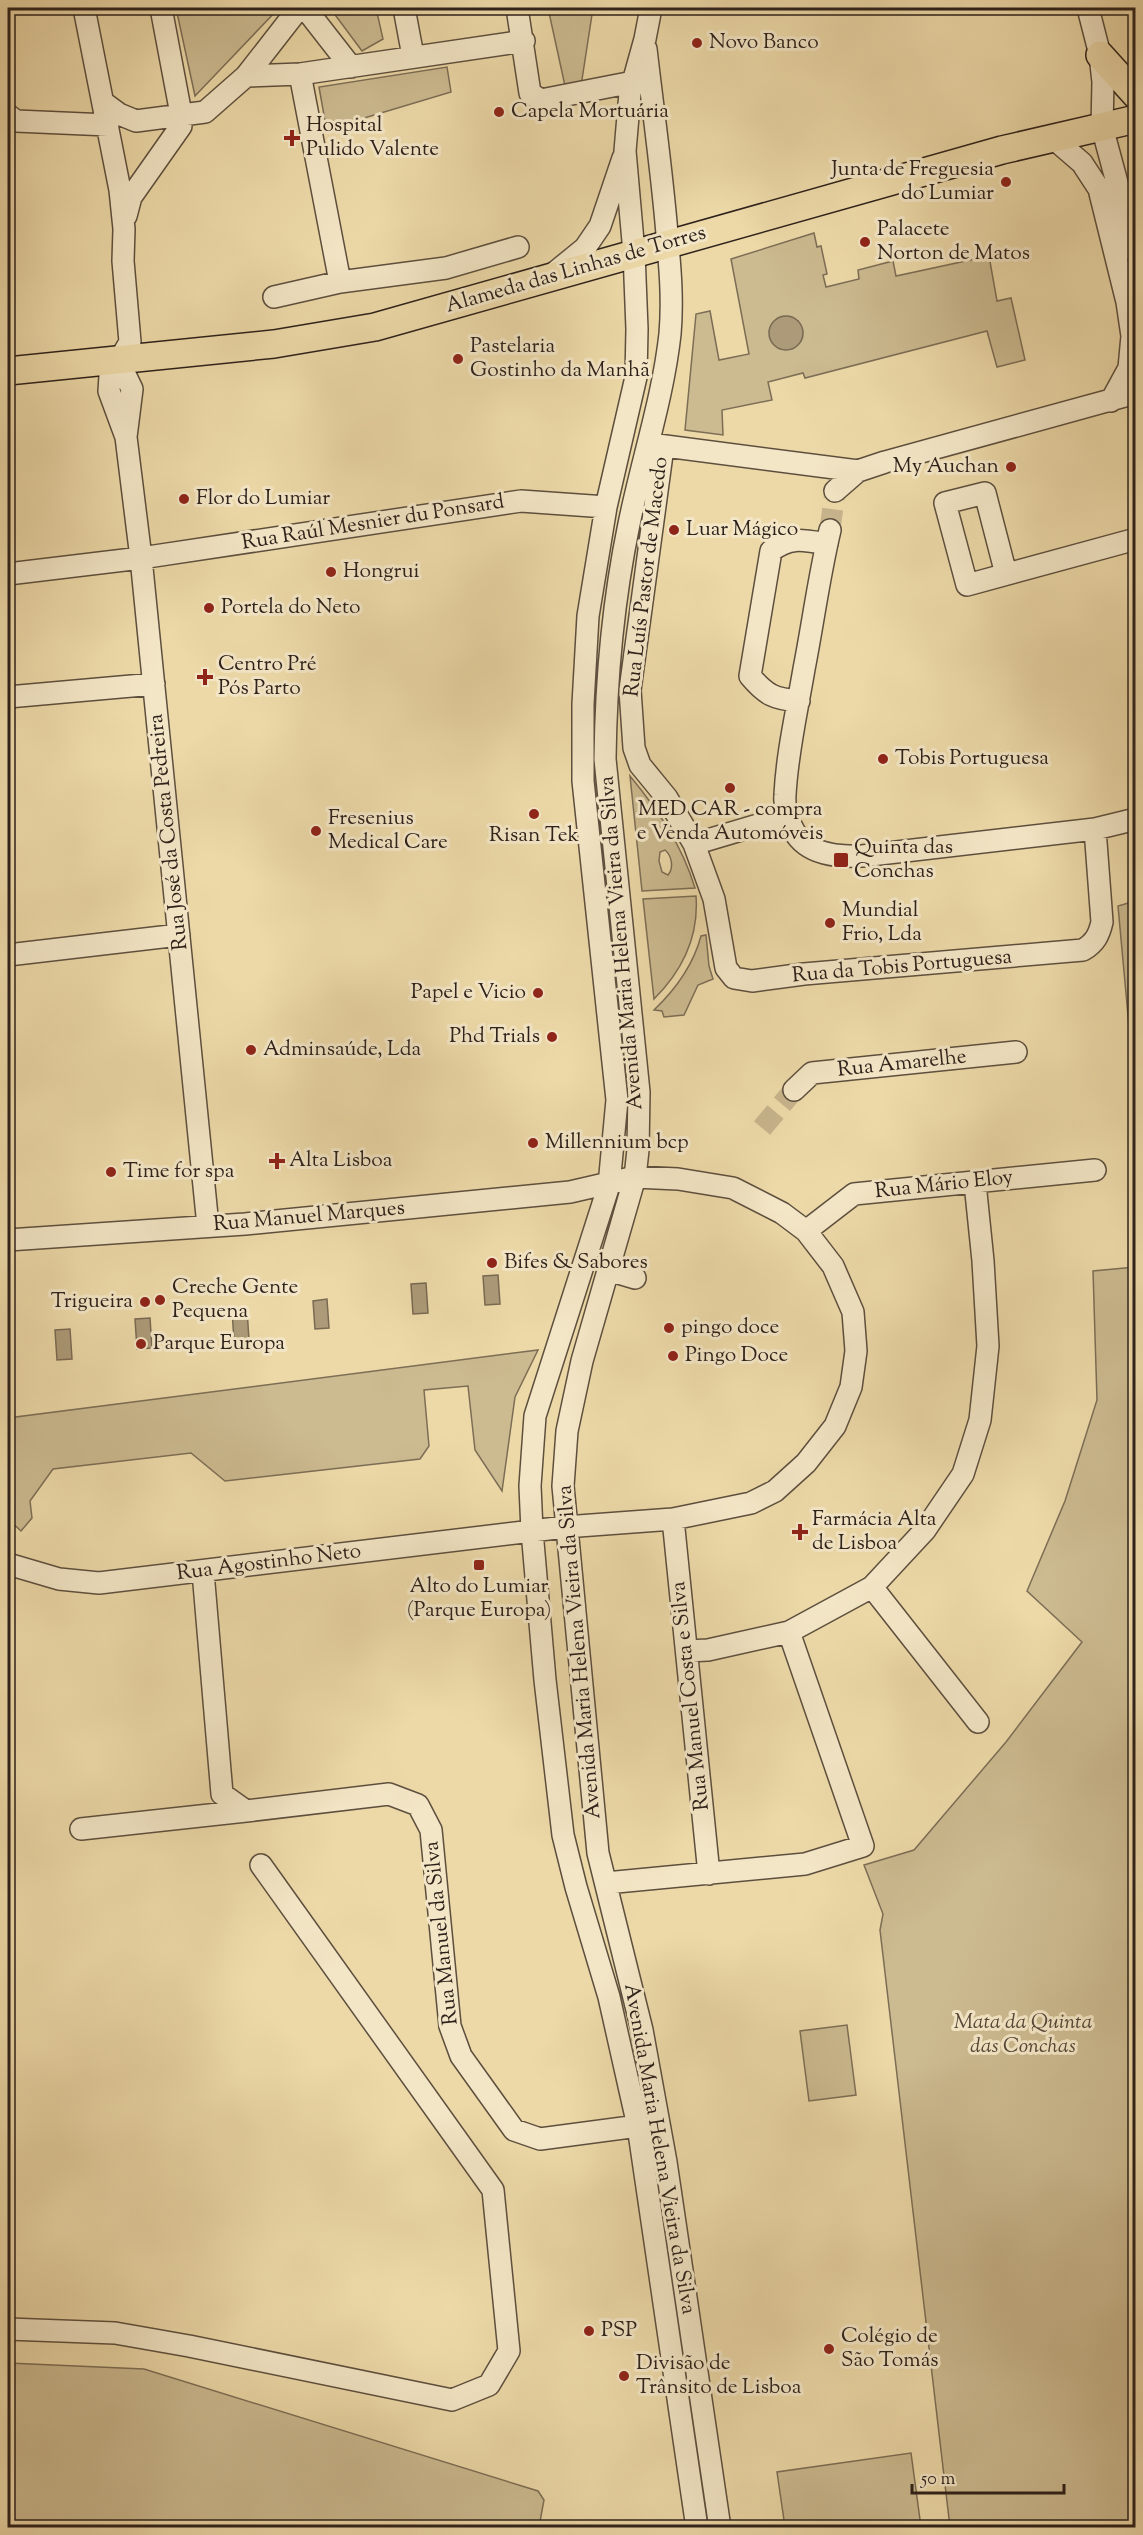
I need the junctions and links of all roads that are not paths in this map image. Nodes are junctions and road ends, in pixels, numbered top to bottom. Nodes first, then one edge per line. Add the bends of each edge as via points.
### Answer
1 (84, 8) edge
2 (161, 8) edge
3 (299, 8) edge
4 (305, 8) edge
5 (404, 8) edge
6 (517, 8) edge
7 (651, 8) edge
8 (1088, 8) edge
9 (645, 39) junction
10 (524, 41) junction
11 (1100, 55) junction
12 (413, 56) junction
13 (351, 67) junction
14 (300, 74) junction
15 (246, 76) junction
16 (633, 82) junction
17 (1133, 90) edge
18 (104, 103) junction
19 (181, 114) junction
20 (1136, 119) edge
21 (10, 120) edge
22 (108, 125) junction
23 (1102, 127) junction
24 (1053, 138) junction
25 (625, 152) junction
26 (124, 229) junction
27 (668, 243) junction
28 (518, 247) dead end
29 (634, 253) junction
30 (1136, 253) edge
31 (547, 280) junction
32 (340, 282) junction
33 (274, 297) dead end
34 (118, 360) junction
35 (8, 371) edge
36 (1136, 393) edge
37 (1111, 401) junction
38 (655, 445) junction
39 (858, 471) junction
40 (835, 491) tunnel mouth
41 (606, 507) junction
42 (1136, 539) edge
43 (141, 558) junction
44 (8, 574) edge
45 (1006, 574) dead end
46 (154, 684) junction
47 (8, 697) edge
48 (799, 701) junction
49 (788, 816) junction
50 (1136, 819) edge
51 (1095, 828) junction
52 (694, 843) junction
53 (179, 935) junction
54 (8, 955) edge
55 (1016, 1052) dead end
56 (794, 1090) tunnel mouth
57 (1095, 1170) dead end
58 (635, 1178) junction
59 (975, 1183) junction
60 (609, 1185) junction
61 (208, 1226) junction
62 (806, 1231) junction
63 (8, 1240) edge
64 (608, 1270) junction
65 (635, 1278) dead end
66 (672, 1519) junction
67 (565, 1527) junction
68 (532, 1531) junction
69 (8, 1564) edge
70 (203, 1572) junction
71 (872, 1587) junction
72 (789, 1632) junction
73 (687, 1651) junction
74 (978, 1722) dead end
75 (246, 1810) junction
76 (81, 1829) dead end
77 (261, 1866) dead end
78 (710, 1874) junction
79 (606, 1883) junction
80 (638, 2126) junction
81 (8, 2329) edge
82 (697, 2528) edge
83 (720, 2528) edge

1 - 18 street
2 - 19 street
3 - 15 street
4 - 13 street
5 - 12 street
6 - 10 street
7 - 9 street
8 - 11 street
9 - 16 street
9 - 27 street, Avenida Maria Helena Vieira da Silva
10 - 12 street
10 - 16 street via 530,93 541,100
11 - 17 main road
11 - 23 street
12 - 13 street
13 - 14 street
14 - 15 street
14 - 32 street
15 - 19 street via 205,112
16 - 25 street
18 - 19 street via 136,121
18 - 22 street
19 - 26 street via 181,126 131,197
20 - 23 main road, Alameda das Linhas de Torres
21 - 22 street
22 - 26 street
23 - 24 main road, Alameda das Linhas de Torres
23 - 30 street
24 - 27 main road, Alameda das Linhas de Torres
24 - 37 street via 1082,163 1099,189 1127,302 1132,336 1129,368
25 - 29 street, Avenida Maria Helena Vieira da Silva
25 - 31 street via 600,226 585,248
26 - 34 street, Rua José da Costa Pedreira via 130,342
27 - 29 main road, Alameda das Linhas de Torres
27 - 38 street, Avenida Maria Helena Vieira da Silva via 670,332
28 - 32 street via 446,268
29 - 31 main road, Alameda das Linhas de Torres
29 - 41 street, Avenida Maria Helena Vieira da Silva via 636,377
31 - 34 main road, Alameda das Linhas de Torres via 353,332
32 - 33 street
34 - 35 main road, Alameda das Linhas de Torres
34 - 43 street, Rua José da Costa Pedreira via 110,376 109,391 126,437
36 - 37 street, Rua Luís Pastor de Macedo
37 - 39 street, Rua Luís Pastor de Macedo
38 - 39 street, Rua Luís Pastor de Macedo
38 - 52 street, Rua Luís Pastor de Macedo via 630,690 632,728 640,765
38 - 58 street, Avenida Maria Helena Vieira da Silva via 628,526 606,712 605,759 639,1092
39 - 40 street, Rua Luís Pastor de Macedo
41 - 43 street, Rua Raúl Mesnier du Ponsard via 521,501
41 - 60 street, Avenida Maria Helena Vieira da Silva via 588,616 583,781 617,1100
42 - 45 street
43 - 44 street, Rua Raúl Mesnier du Ponsard
43 - 46 street, Rua José da Costa Pedreira
46 - 47 street
46 - 53 street, Rua José da Costa Pedreira
48 - 48 street via 828,537 783,542 771,551 764,587 750,676 778,700
48 - 49 street via 785,798
49 - 51 street via 794,833 809,846 822,854 843,857
49 - 52 street
50 - 51 street
51 - 52 street, Rua da Tobis Portuguesa via 1102,922 1099,935 1083,950 752,981 734,978 726,968 714,899
53 - 54 street
53 - 61 street, Rua José da Costa Pedreira
55 - 56 street, Rua Amarelhe via 812,1073
57 - 59 street, Rua Mário Eloy
58 - 60 street, Rua Manuel Marques
58 - 62 street, Rua Manuel Marques via 678,1179 733,1188 782,1213
58 - 64 street, Avenida Maria Helena Vieira da Silva
59 - 62 street, Rua Mário Eloy via 854,1194
59 - 71 street via 988,1346 980,1420 963,1474 925,1530
60 - 61 street, Rua Manuel Marques
60 - 68 street, Avenida Maria Helena Vieira da Silva via 535,1416 530,1486
61 - 63 street, Rua Manuel Marques
62 - 66 street, Rua Agostinho Neto via 833,1266 853,1312 856,1352 851,1387 835,1426 806,1463 775,1491 751,1503
64 - 65 street
64 - 67 street, Avenida Maria Helena Vieira da Silva via 567,1431
66 - 67 street, Rua Agostinho Neto
66 - 73 street, Rua Manuel Costa e Silva
67 - 68 street, Rua Agostinho Neto
67 - 79 street, Avenida Maria Helena Vieira da Silva via 597,1846
68 - 70 street, Rua Agostinho Neto
68 - 80 street, Avenida Maria Helena Vieira da Silva via 563,1835 609,1997
69 - 70 street, Rua Agostinho Neto via 59,1579 99,1583
70 - 75 street via 222,1794
71 - 72 street
71 - 74 street
72 - 73 street
72 - 78 street via 863,1846 805,1864
73 - 78 street, Rua Manuel Costa e Silva
75 - 76 street, Rua Manuel da Silva
75 - 80 street, Rua Manuel da Silva via 389,1794 417,1805 431,1830 450,2026 461,2056 514,2130 540,2139
77 - 81 street via 493,2190 509,2351 489,2385 452,2400 115,2333
78 - 79 street
79 - 83 street, Avenida Maria Helena Vieira da Silva via 642,2030 662,2140
80 - 82 street, Avenida Maria Helena Vieira da Silva

